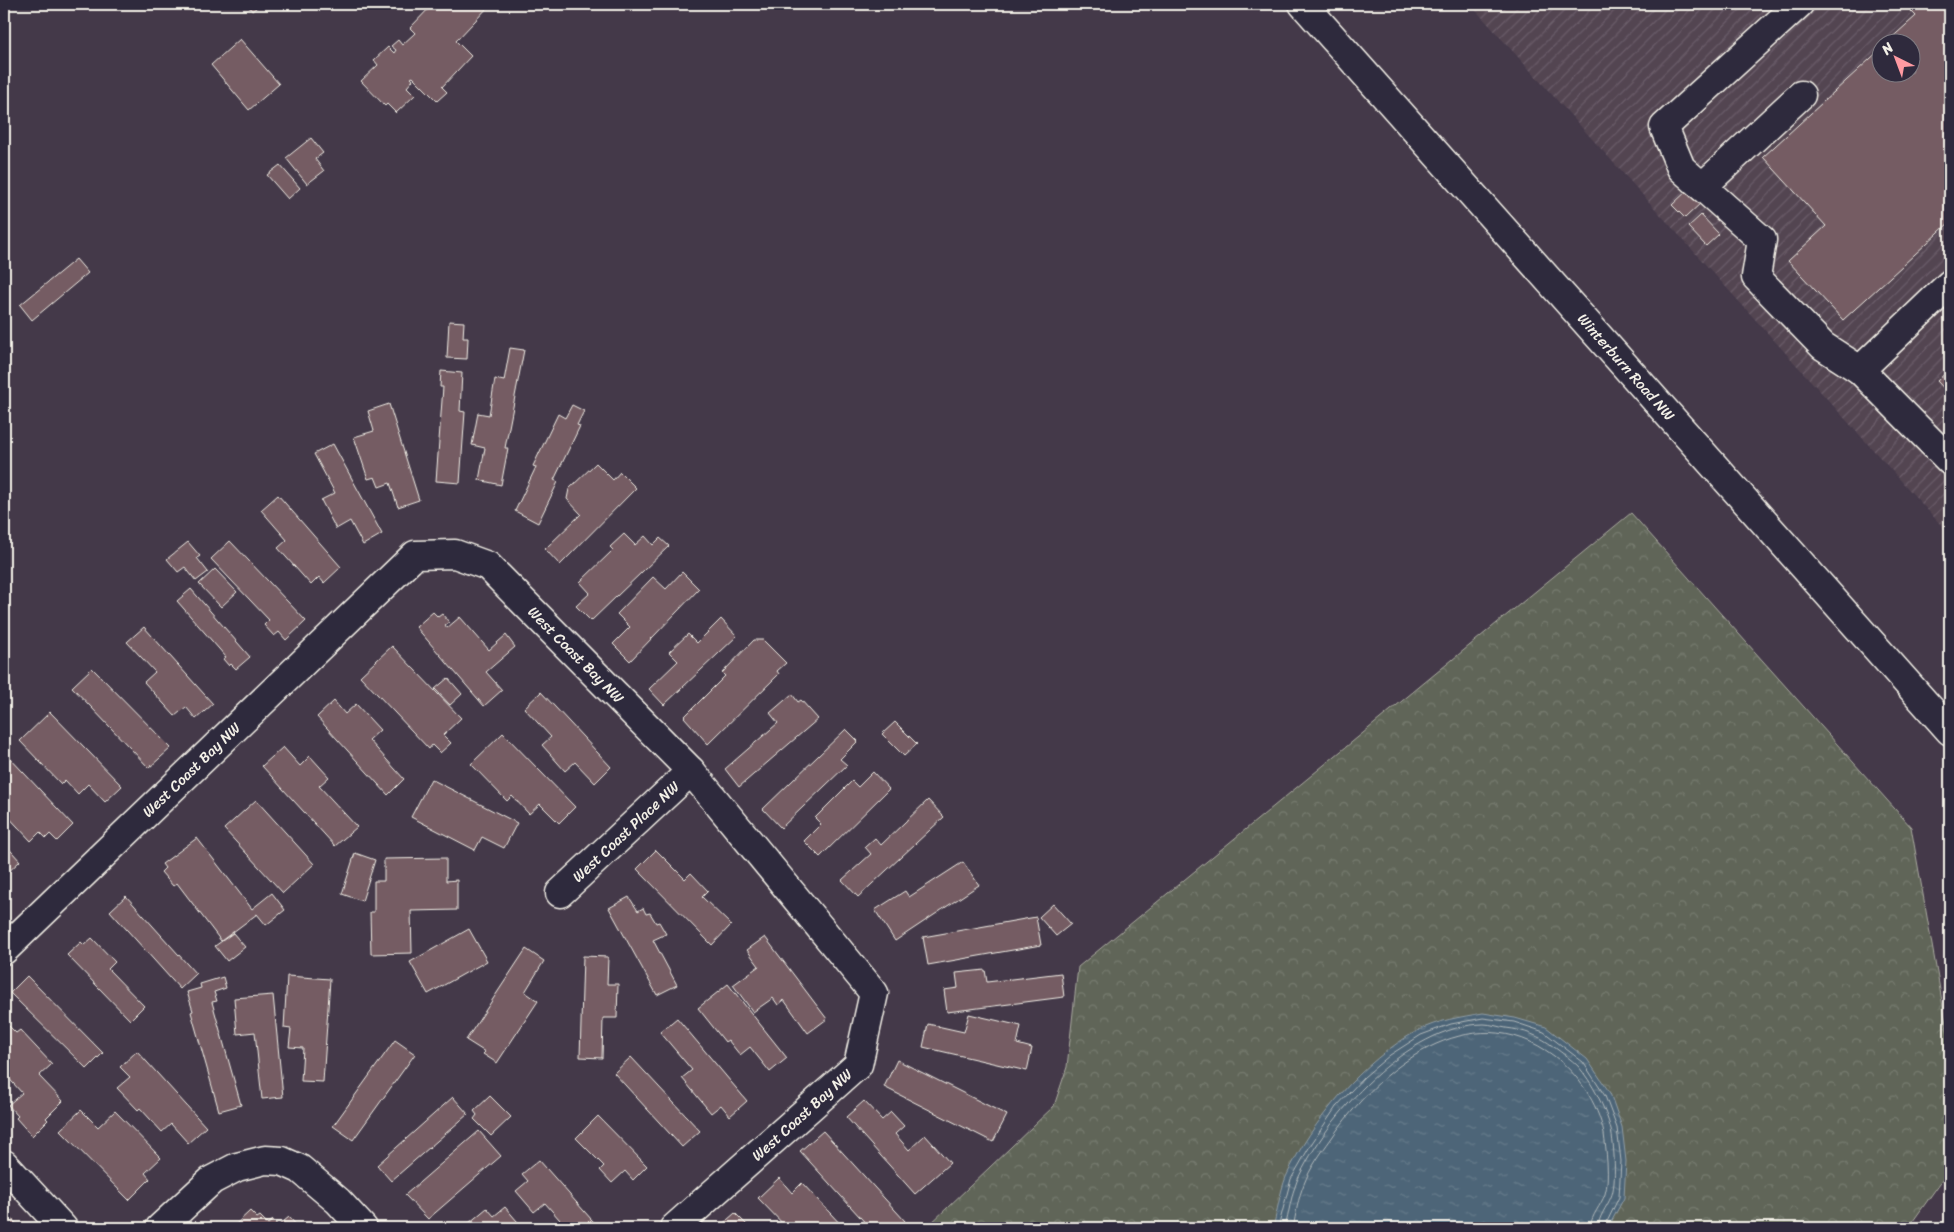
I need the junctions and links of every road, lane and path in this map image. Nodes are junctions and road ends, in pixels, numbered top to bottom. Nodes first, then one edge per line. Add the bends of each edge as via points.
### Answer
1 (1303, 4) edge
2 (1799, 4) edge
3 (1801, 95) dead end
4 (1702, 186) junction
5 (1950, 284) edge
6 (1860, 370) junction
7 (1950, 461) edge
8 (1950, 731) edge
9 (691, 771) junction
10 (560, 893) dead end
11 (4, 950) edge
12 (4, 1164) edge
13 (63, 1228) edge
14 (160, 1228) edge
15 (363, 1228) edge
16 (674, 1228) edge

1 - 8 street, Winterburn Road NW
2 - 4 street via 1664,127 1680,168
3 - 4 street
4 - 6 street via 1762,240 1756,277 1823,346
5 - 6 street
6 - 7 street
9 - 10 street, West Coast Place NW
9 - 11 street, West Coast Bay NW via 488,566 455,554 415,555
9 - 16 street, West Coast Bay NW via 874,993 858,1065
12 - 13 street
14 - 15 street via 212,1180 237,1167 265,1160 282,1161 300,1169 338,1201

